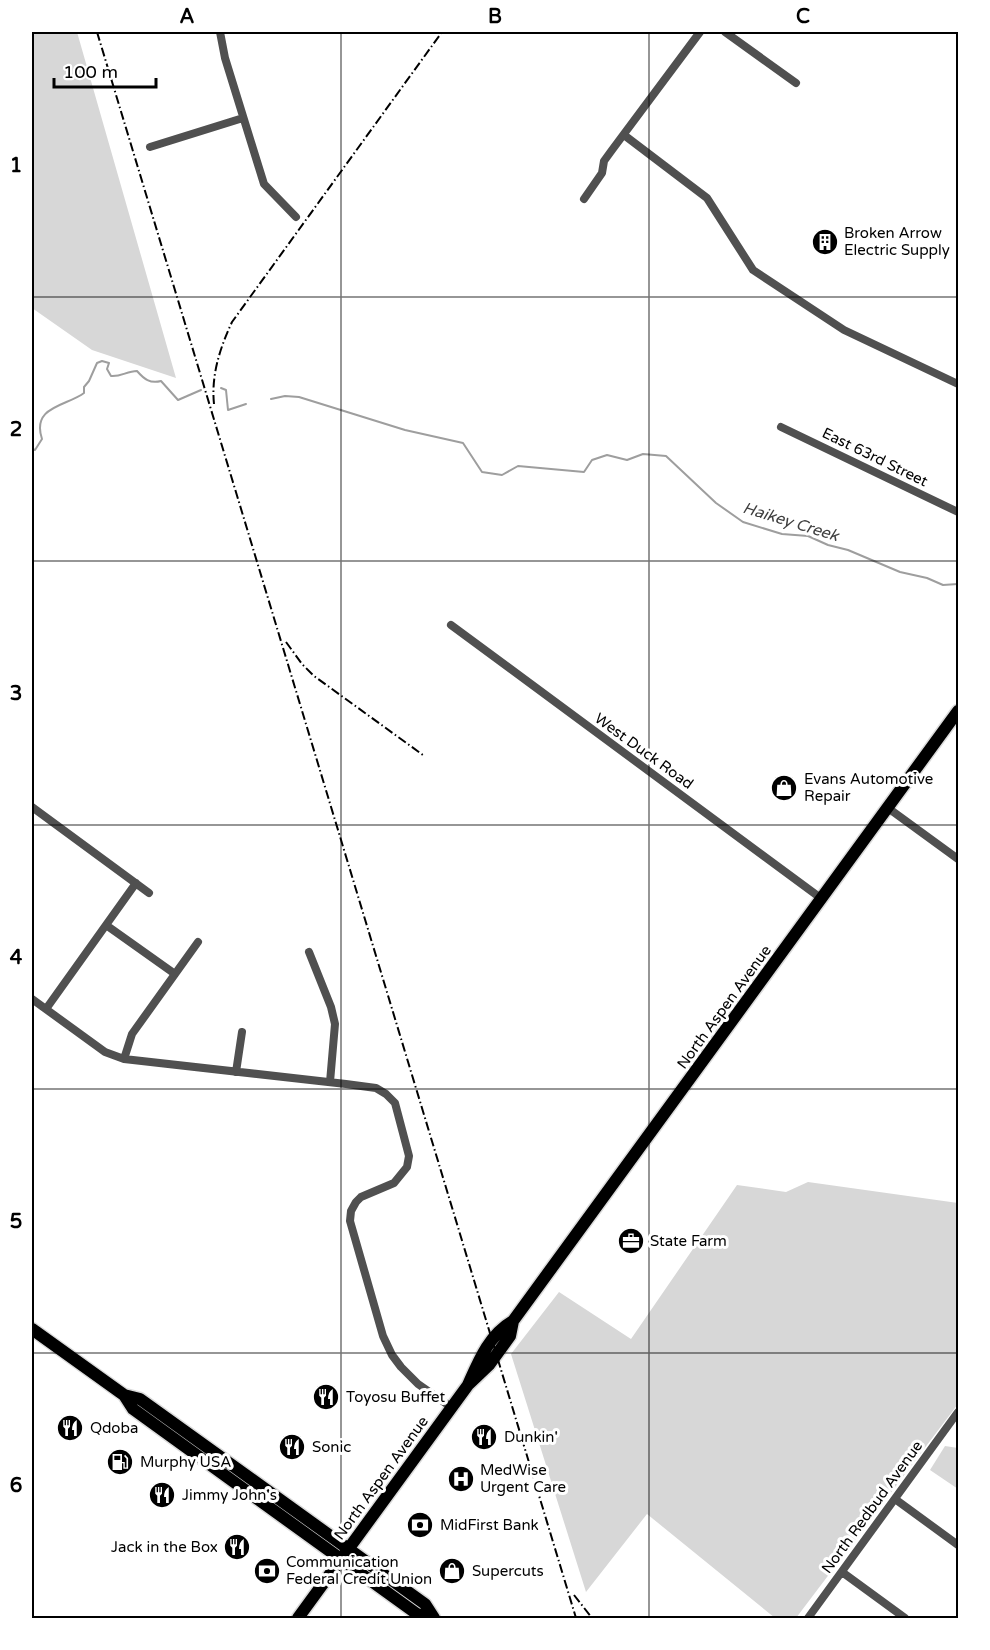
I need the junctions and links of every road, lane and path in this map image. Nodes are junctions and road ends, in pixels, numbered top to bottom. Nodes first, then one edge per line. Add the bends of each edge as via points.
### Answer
1 (220, 32) edge
2 (700, 32) edge
3 (725, 32) edge
4 (796, 83) dead end
5 (243, 118) junction
6 (624, 135) junction
7 (150, 147) dead end
8 (584, 199) dead end
9 (296, 217) dead end
10 (958, 384) edge
11 (781, 426) dead end
12 (958, 512) edge
13 (451, 626) dead end
14 (958, 711) edge
15 (32, 807) edge
16 (888, 808) junction
17 (958, 859) edge
18 (136, 884) junction
19 (149, 893) dead end
20 (822, 898) junction
21 (106, 925) junction
22 (198, 942) dead end
23 (309, 952) dead end
24 (175, 974) junction
25 (32, 999) edge
26 (46, 1009) junction
27 (242, 1032) dead end
28 (124, 1059) junction
29 (236, 1072) junction
30 (330, 1082) junction
31 (32, 1329) edge
32 (451, 1407) junction
33 (958, 1412) edge
34 (895, 1499) junction
35 (958, 1545) edge
36 (344, 1554) junction
37 (842, 1572) junction
38 (298, 1618) edge
39 (432, 1618) edge
40 (808, 1618) edge
41 (905, 1618) edge

1 - 5 street
2 - 6 street
3 - 4 street
5 - 7 street
5 - 9 street via 264,184
6 - 8 street via 604,161 602,173
6 - 10 street via 707,198 753,270 844,330
11 - 12 street, East 63rd Street
13 - 20 street, West Duck Road
14 - 16 main road, North Aspen Avenue
15 - 18 street
16 - 17 street
16 - 20 main road, North Aspen Avenue
18 - 19 street
18 - 21 street
20 - 32 main road, North Aspen Avenue via 513,1321 510,1336 489,1365
21 - 24 street
21 - 26 street
22 - 24 street
23 - 30 street via 335,1024
24 - 28 street via 132,1034
25 - 26 street
26 - 28 street via 105,1052
27 - 29 street
28 - 29 street
29 - 30 street
30 - 32 street via 376,1088 395,1103 408,1156 407,1167 394,1183 361,1197 351,1211 350,1221 392,1355 418,1384
31 - 36 main road via 124,1395 140,1399 224,1468
32 - 36 main road, North Aspen Avenue
33 - 34 street, North Redbud Avenue
34 - 35 street
34 - 37 street, North Redbud Avenue
36 - 38 main road, North Aspen Avenue
36 - 39 main road via 417,1614
37 - 40 street, North Redbud Avenue
37 - 41 street

